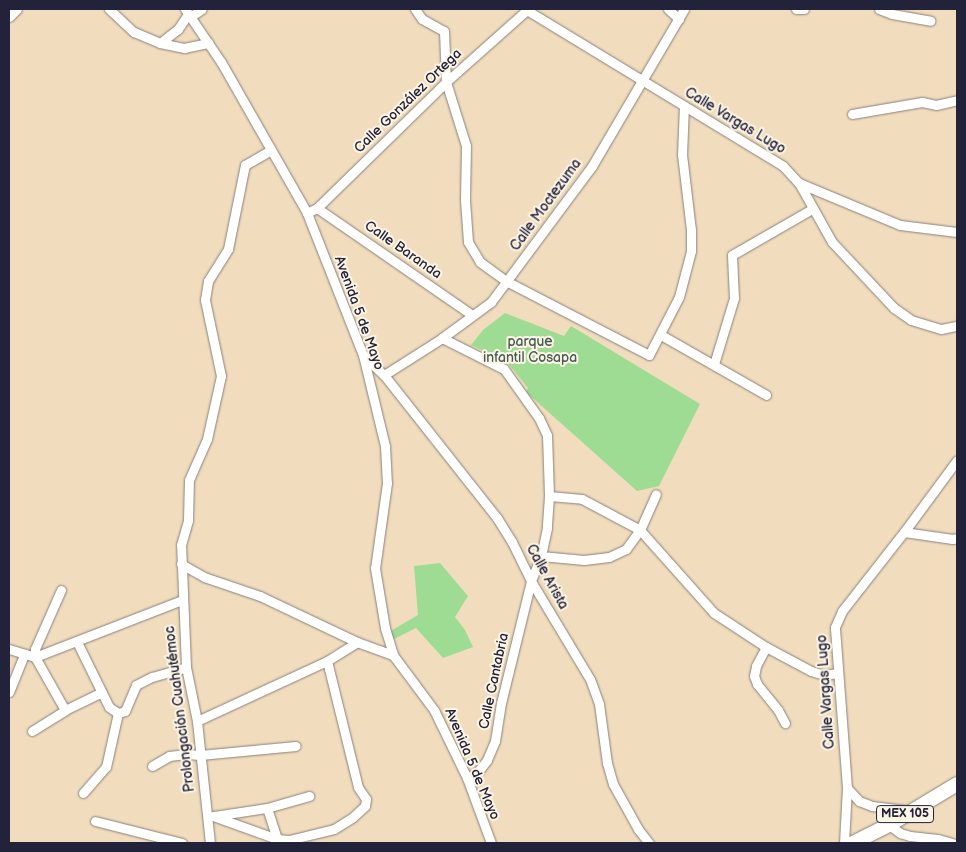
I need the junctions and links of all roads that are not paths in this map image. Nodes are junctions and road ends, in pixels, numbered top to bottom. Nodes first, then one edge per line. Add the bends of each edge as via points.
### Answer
1 (17, 9) edge
2 (109, 9) edge
3 (202, 9) edge
4 (415, 9) edge
5 (527, 9) edge
6 (668, 9) edge
7 (684, 9) edge
8 (796, 9) edge
9 (804, 9) edge
10 (880, 9) edge
11 (187, 13) edge
12 (9, 17) edge
13 (678, 19) junction
14 (930, 20) dead end
15 (160, 43) junction
16 (208, 43) junction
17 (446, 82) junction
18 (642, 82) junction
19 (957, 100) edge
20 (684, 106) junction
21 (852, 114) dead end
22 (270, 151) junction
23 (800, 183) junction
24 (317, 208) junction
25 (812, 209) junction
26 (307, 213) junction
27 (957, 232) edge
28 (506, 281) junction
29 (472, 315) junction
30 (957, 326) edge
31 (661, 335) junction
32 (442, 338) junction
33 (363, 355) junction
34 (714, 364) junction
35 (384, 375) junction
36 (766, 395) dead end
37 (957, 460) edge
38 (656, 494) dead end
39 (549, 496) junction
40 (640, 530) junction
41 (904, 532) junction
42 (957, 538) edge
43 (541, 556) junction
44 (180, 564) junction
45 (531, 581) junction
46 (61, 590) dead end
47 (182, 600) junction
48 (77, 642) junction
49 (357, 642) junction
50 (766, 647) junction
51 (9, 649) edge
52 (24, 655) junction
53 (393, 655) junction
54 (35, 657) junction
55 (327, 661) junction
56 (186, 667) junction
57 (838, 673) junction
58 (9, 692) edge
59 (102, 692) junction
60 (65, 710) junction
61 (118, 714) junction
62 (197, 722) junction
63 (785, 723) dead end
64 (32, 732) dead end
65 (296, 746) dead end
66 (200, 755) junction
67 (152, 766) dead end
68 (467, 778) junction
69 (957, 784) edge
70 (847, 788) junction
71 (83, 793) dead end
72 (309, 796) dead end
73 (267, 808) junction
74 (912, 811) junction
75 (210, 817) junction
76 (94, 821) dead end
77 (889, 824) junction
78 (277, 839) junction
79 (182, 843) edge
80 (210, 843) edge
81 (491, 843) edge
82 (649, 843) edge
83 (844, 843) edge
84 (852, 843) edge
85 (952, 843) edge

1 - 12 street
2 - 15 street via 134,32
3 - 11 street
4 - 17 street via 422,19 444,31
5 - 17 street, Calle González Ortega
5 - 18 street, Calle Vargas Lugo
6 - 13 street
7 - 13 street, Calle Moctezuma
8 - 9 street
10 - 14 street
11 - 15 street via 178,29
11 - 16 street, Avenida 5 de Mayo
13 - 18 street, Calle Moctezuma
15 - 16 street via 184,48
16 - 22 street, Avenida 5 de Mayo
17 - 24 street, Calle González Ortega
17 - 28 street via 466,146 464,200 468,242 480,262
18 - 20 street, Calle Vargas Lugo
18 - 28 street, Calle Moctezuma via 592,166
19 - 21 street via 936,105 922,102
20 - 23 street, Calle Vargas Lugo via 783,166
20 - 31 street via 682,155 691,250 679,296
22 - 26 street, Avenida 5 de Mayo
22 - 44 street, Prolongación Cuahutémoc via 245,165 228,249 208,281 205,300 221,376 207,439 189,480 188,520
23 - 25 street, Calle Vargas Lugo
23 - 27 street via 900,225
24 - 26 street, Calle González Ortega
24 - 29 street, Calle Baranda
25 - 30 street, Calle Vargas Lugo via 832,242 894,308 911,320 941,329
25 - 34 street via 732,255 734,298
26 - 33 street, Avenida 5 de Mayo
28 - 29 street, Calle Moctezuma via 492,302
28 - 31 street via 649,356
29 - 32 street, Calle Moctezuma
31 - 34 street
32 - 35 street, Calle Moctezuma
32 - 39 street, Calle Cantabria via 504,369 539,418 547,436
33 - 35 street, Calle Arista
33 - 53 street, Avenida 5 de Mayo via 385,446 387,483 375,568
34 - 36 street
35 - 45 street, Calle Arista via 497,518
37 - 41 street, Calle Vargas Lugo
38 - 40 street
39 - 40 street via 582,499
39 - 43 street, Calle Cantabria
40 - 43 street via 626,549 609,557 584,560
40 - 50 street via 714,613
41 - 42 street
41 - 57 street, Calle Vargas Lugo via 842,611 836,627
43 - 45 street, Calle Cantabria
44 - 47 street, Prolongación Cuahutémoc
44 - 49 street via 204,578 260,596
45 - 68 street, Calle Cantabria via 500,703 495,741 487,760 477,773
45 - 82 street, Calle Arista via 590,679 599,704 613,784
46 - 54 street via 35,649
47 - 48 street
47 - 56 street, Prolongación Cuahutémoc
48 - 54 street
48 - 59 street
49 - 53 street
49 - 55 street
50 - 57 street via 811,671 824,675
50 - 63 street via 754,676
51 - 52 street
52 - 54 street
52 - 58 street
53 - 68 street, Avenida 5 de Mayo via 434,710
54 - 60 street
55 - 62 street
55 - 78 street via 358,786 366,799 365,806 334,829 289,840
56 - 61 street via 152,676 136,685 125,711
56 - 62 street, Prolongación Cuahutémoc
57 - 70 street, Calle Vargas Lugo
59 - 60 street
59 - 61 street via 109,706
60 - 64 street
61 - 71 street via 106,767
62 - 66 street, Prolongación Cuahutémoc
65 - 66 street
66 - 67 street via 169,756
66 - 75 street, Prolongación Cuahutémoc
68 - 81 street, Avenida 5 de Mayo
69 - 74 main road, MEX 105
70 - 74 street via 859,801 872,806
70 - 83 street, Calle Vargas Lugo
72 - 73 street
73 - 75 street
73 - 78 street
74 - 77 main road, MEX 105
75 - 78 street
75 - 80 street, Prolongación Cuahutémoc
76 - 79 street
77 - 84 main road, MEX 105
77 - 85 street via 900,833

